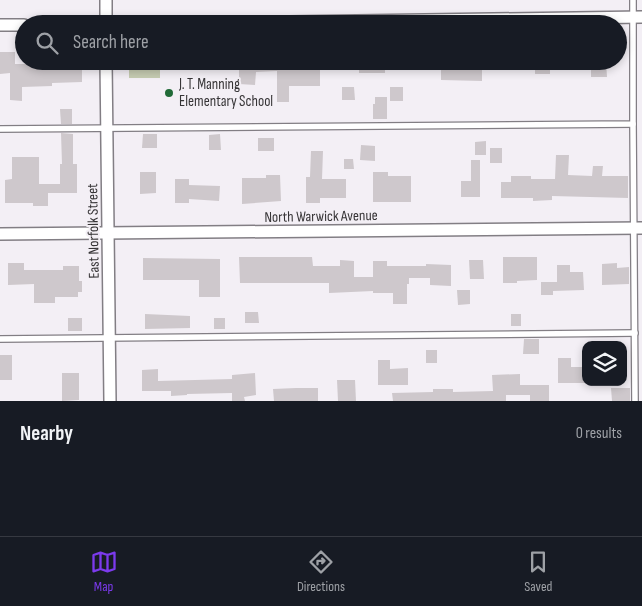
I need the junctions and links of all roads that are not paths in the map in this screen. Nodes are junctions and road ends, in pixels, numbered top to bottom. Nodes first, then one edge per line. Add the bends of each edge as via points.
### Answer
1 (106, 0) edge
2 (634, 0) edge
3 (106, 15) edge
4 (638, 17) edge
5 (0, 25) edge
6 (15, 25) edge
7 (106, 70) edge
8 (633, 124) junction
9 (107, 127) junction
10 (0, 129) edge
11 (638, 228) edge
12 (108, 233) junction
13 (0, 234) edge
14 (634, 333) junction
15 (109, 338) junction
16 (0, 339) edge
17 (110, 401) edge
18 (635, 401) edge

1 - 3 street
2 - 4 lane
4 - 8 lane
5 - 6 street
7 - 9 street, East Norfolk Street
8 - 9 lane
8 - 11 lane
9 - 10 lane
9 - 12 street, East Norfolk Street
11 - 12 street, North Warwick Avenue
11 - 14 lane
12 - 13 street, North Warwick Avenue
12 - 15 street, East Norfolk Street
14 - 15 lane
14 - 18 lane
15 - 16 lane
15 - 17 street, East Norfolk Street

